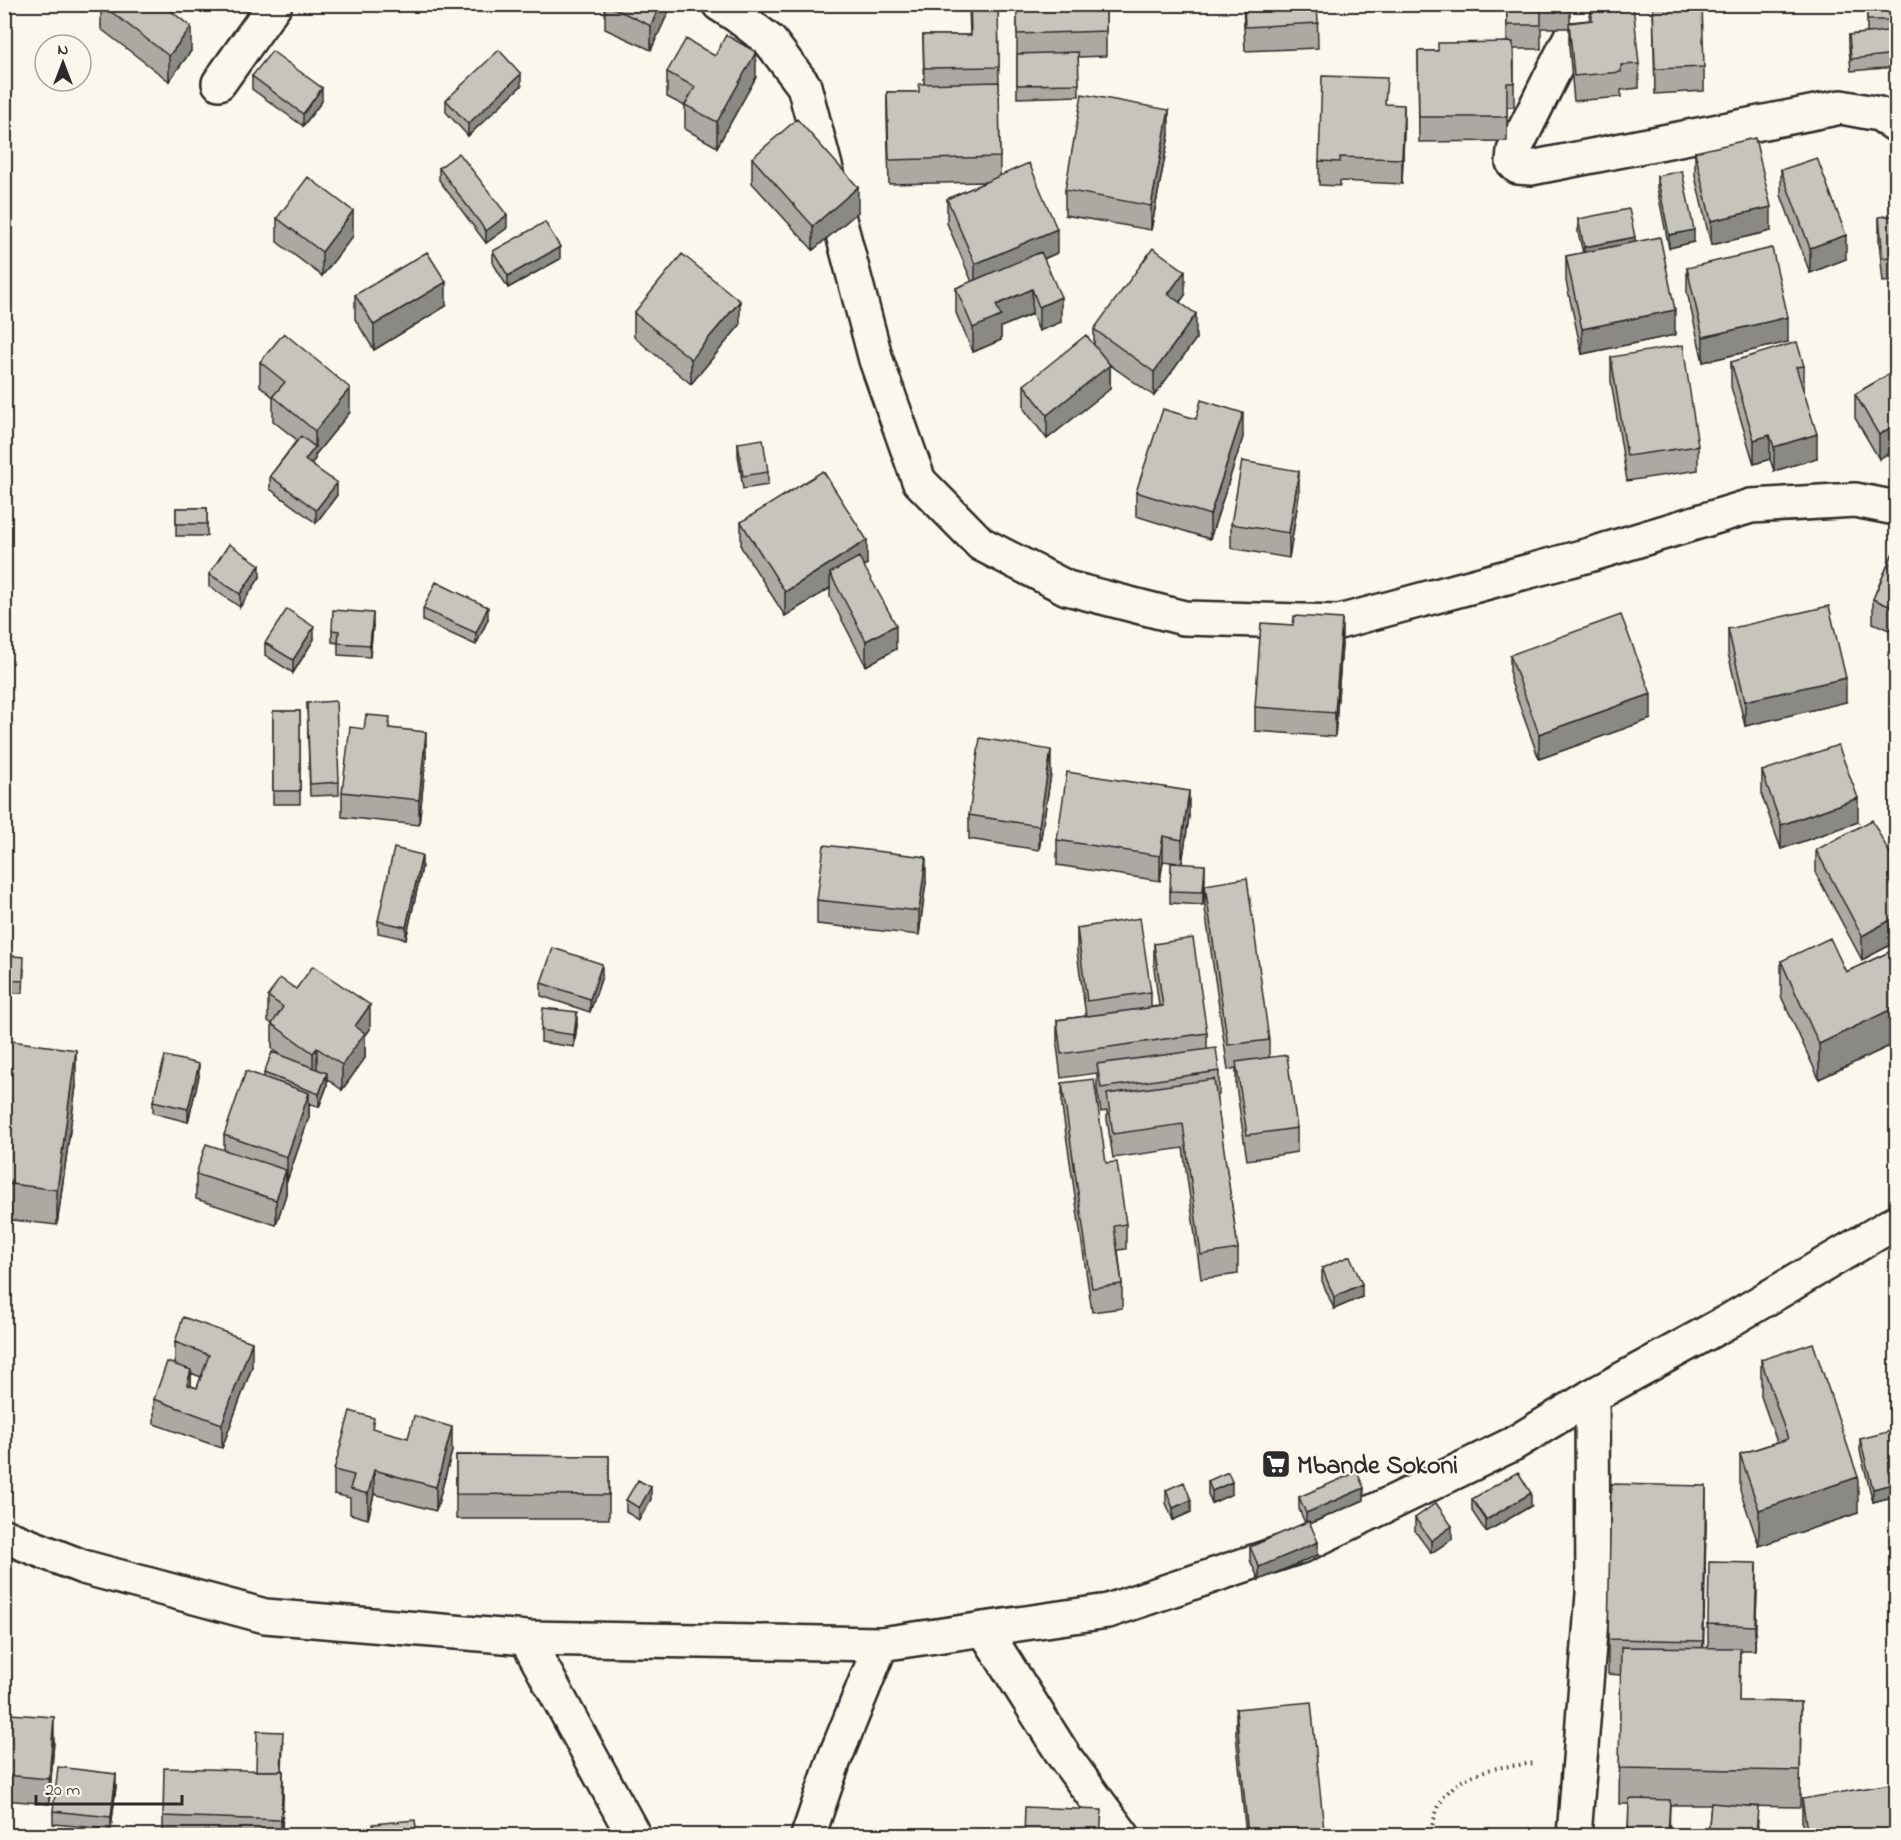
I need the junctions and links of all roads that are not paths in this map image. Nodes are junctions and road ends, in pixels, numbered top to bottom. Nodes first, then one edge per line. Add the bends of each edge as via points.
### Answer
1 (275, 4) edge
2 (719, 4) edge
3 (1587, 4) edge
4 (219, 83) dead end
5 (1896, 125) edge
6 (1896, 508) edge
7 (1896, 1222) edge
8 (1592, 1396) junction
9 (4, 1536) edge
10 (984, 1629) junction
11 (526, 1638) junction
12 (881, 1644) junction
13 (634, 1836) edge
14 (808, 1836) edge
15 (1123, 1836) edge
16 (1574, 1836) edge

1 - 4 street
2 - 6 street via 770,41 804,86 876,360 919,481 981,544 1067,588 1184,618 1339,622 1589,555 1751,506 1855,500
3 - 5 street via 1514,151 1513,162 1518,167 1531,168 1841,107 1879,114
7 - 8 street
8 - 10 street via 1513,1444 1304,1545 1108,1611
8 - 16 street via 1593,1594
9 - 11 street via 83,1567 265,1616
10 - 12 street
10 - 15 street via 1064,1756
11 - 12 street
11 - 13 street
12 - 14 street

